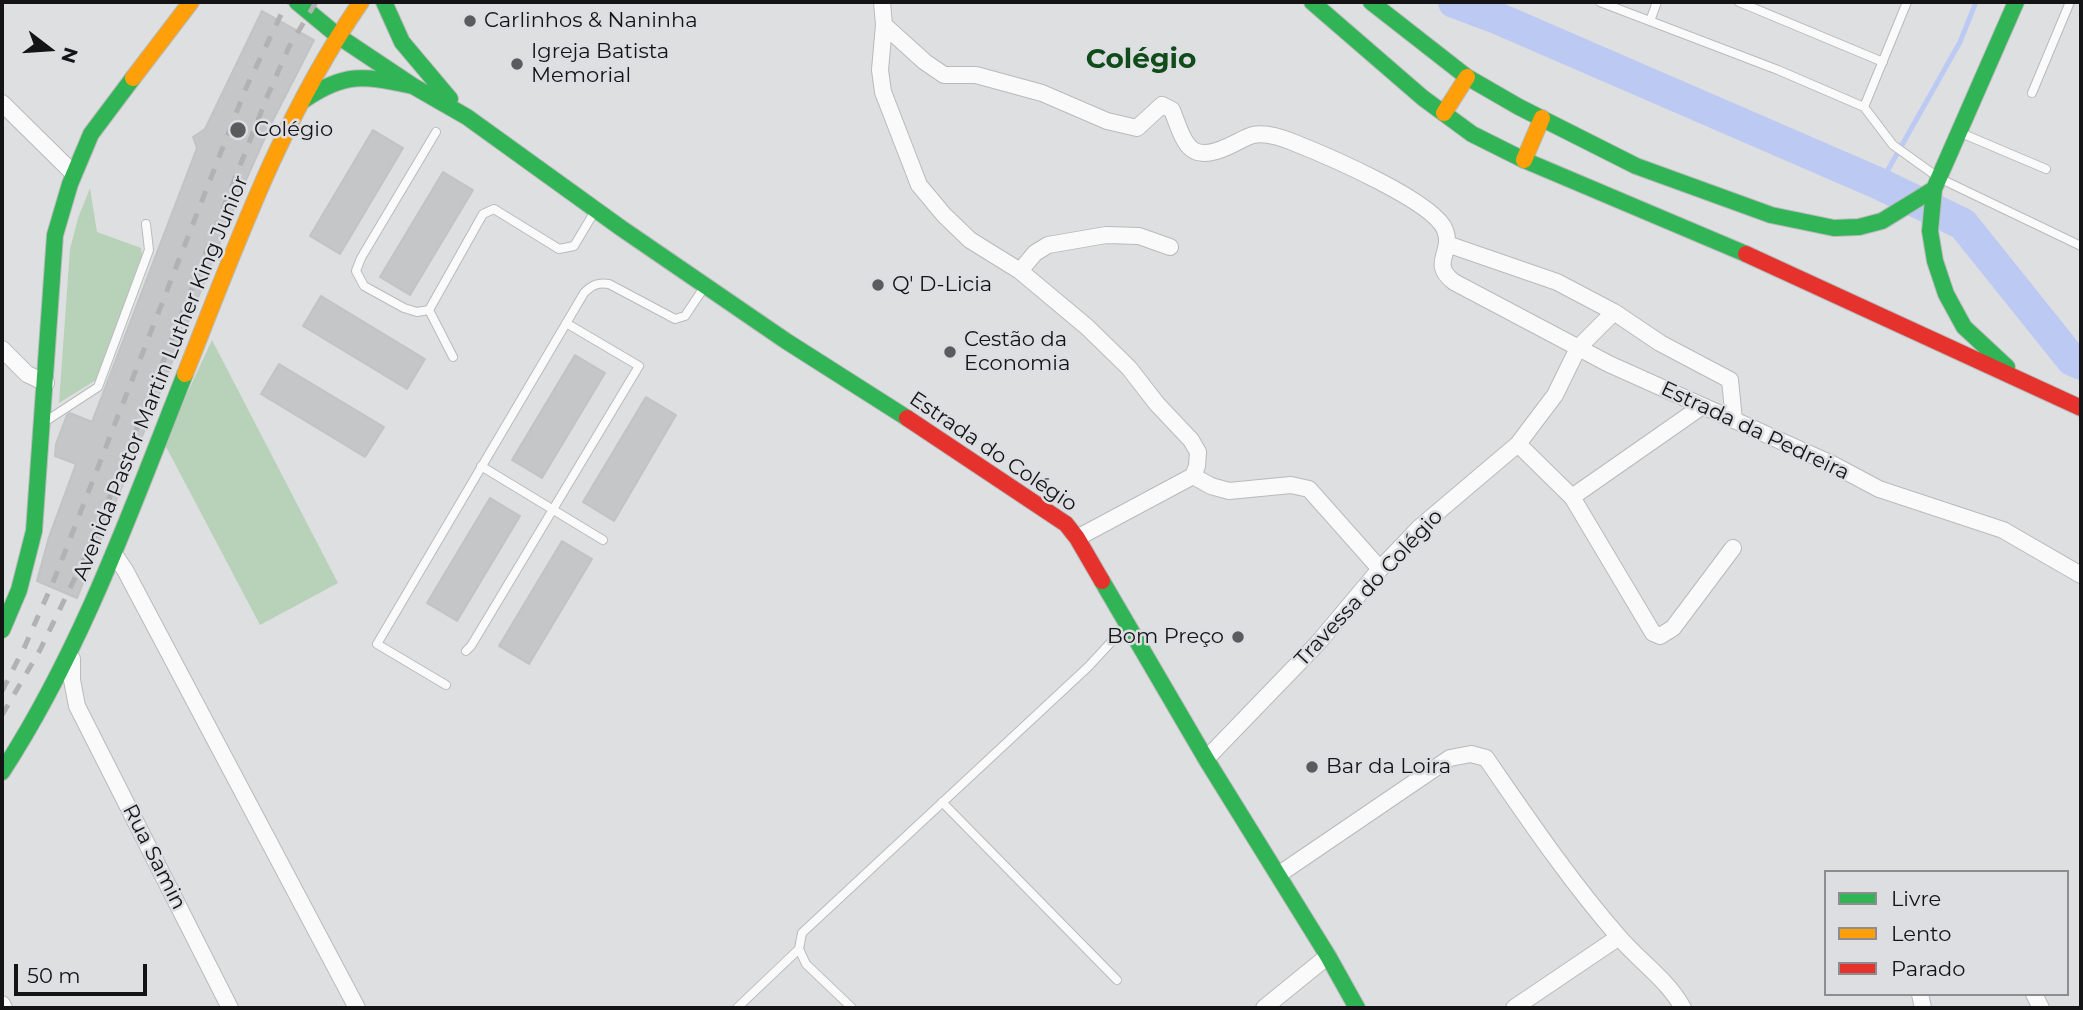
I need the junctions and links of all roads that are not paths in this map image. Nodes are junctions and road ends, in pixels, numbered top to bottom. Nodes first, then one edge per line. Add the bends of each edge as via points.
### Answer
1 (191, 2) edge
2 (297, 2) edge
3 (361, 2) edge
4 (384, 2) edge
5 (882, 2) edge
6 (1312, 2) edge
7 (1371, 2) edge
8 (1600, 2) edge
9 (1657, 2) edge
10 (1739, 2) edge
11 (1908, 2) edge
12 (2016, 2) edge
13 (2070, 2) edge
14 (1613, 4) edge
15 (1650, 21) junction
16 (884, 25) junction
17 (338, 36) junction
18 (1883, 62) junction
19 (1467, 77) junction
20 (413, 86) junction
21 (2032, 93) dead end
22 (2, 103) edge
23 (300, 103) junction
24 (1864, 107) junction
25 (1444, 113) junction
26 (467, 117) junction
27 (1542, 118) junction
28 (436, 132) dead end
29 (1959, 132) junction
30 (1524, 160) junction
31 (2046, 169) dead end
32 (73, 173) junction
33 (1932, 192) junction
34 (596, 210) junction
35 (146, 224) dead end
36 (1447, 244) junction
37 (2081, 246) edge
38 (1170, 247) dead end
39 (1020, 271) junction
40 (706, 286) junction
41 (429, 310) junction
42 (1614, 312) junction
43 (566, 323) junction
44 (1578, 348) junction
45 (2, 349) edge
46 (453, 357) dead end
47 (46, 383) junction
48 (2038, 390) junction
49 (1701, 407) junction
50 (2081, 408) edge
51 (1734, 420) junction
52 (43, 422) junction
53 (1518, 444) junction
54 (481, 466) junction
55 (1193, 476) junction
56 (1572, 497) junction
57 (553, 509) junction
58 (1077, 538) junction
59 (603, 540) dead end
60 (1733, 548) dead end
61 (114, 554) junction
62 (1380, 569) junction
63 (2081, 575) edge
64 (4, 622) edge
65 (1128, 624) junction
66 (73, 647) junction
67 (466, 651) dead end
68 (446, 685) dead end
69 (42, 706) junction
70 (77, 706) junction
71 (1206, 759) junction
72 (2, 772) edge
73 (943, 803) junction
74 (1278, 875) junction
75 (1619, 937) junction
76 (799, 949) junction
77 (1328, 956) junction
78 (1117, 980) dead end
79 (230, 1008) edge
80 (357, 1008) edge
81 (737, 1008) edge
82 (852, 1008) edge
83 (1264, 1008) edge
84 (1357, 1008) edge
85 (1514, 1008) edge
86 (1683, 1008) edge

1 - 32 main road via 90,134
2 - 17 main road, Estrada do Colégio
3 - 17 main road, Avenida Pastor Martin Luther King Junior
4 - 26 main road, Estrada do Colégio via 401,43
5 - 16 street
6 - 25 main road
7 - 19 main road
8 - 14 lane
9 - 15 lane
10 - 18 lane
11 - 18 lane
12 - 29 main road
13 - 21 lane
14 - 15 lane
15 - 24 lane
16 - 36 street via 944,75 976,75 1042,93 1107,121 1138,128 1163,105 1172,110 1184,142 1196,153 1212,155 1254,135 1295,143 1398,191 1437,219
16 - 39 street via 883,92 919,185 970,240
17 - 20 main road, Estrada do Colégio
17 - 23 main road, Avenida Pastor Martin Luther King Junior
18 - 24 lane
19 - 25 main road
19 - 27 main road
20 - 23 main road via 352,76 334,80
20 - 26 main road, Estrada do Colégio
22 - 32 street
23 - 61 main road, Avenida Pastor Martin Luther King Junior via 254,200
24 - 33 lane via 1893,145 1907,155
25 - 30 main road via 1472,134
26 - 34 main road, Estrada do Colégio
27 - 30 main road
27 - 33 main road via 1636,166 1805,224 1834,228 1882,221
28 - 41 lane via 356,271 364,286 404,308 417,313
29 - 31 lane
29 - 33 main road
30 - 48 main road via 1706,236
32 - 47 main road via 55,235
33 - 37 lane
33 - 48 main road via 1930,232 1946,294 1964,327
34 - 40 main road, Estrada do Colégio
34 - 41 lane via 574,246 559,249 494,209 483,214
35 - 52 lane via 149,250 98,387
36 - 42 street via 1557,282
36 - 44 street, Estrada da Pedreira via 1441,266 1444,275
38 - 39 street via 1139,236 1106,235 1048,244
39 - 55 street via 1129,368 1191,440 1198,452
40 - 43 lane via 685,316 675,319 609,284 592,285
40 - 58 main road, Estrada do Colégio via 1047,509
41 - 46 lane
42 - 44 street, Travessa do Colégio
42 - 51 street via 1730,380
43 - 54 lane
43 - 57 lane via 639,366
44 - 49 street, Estrada da Pedreira
44 - 53 street, Travessa do Colégio via 1555,395
45 - 47 street via 27,374
47 - 52 main road
48 - 50 main road
49 - 51 street, Estrada da Pedreira
49 - 56 street
51 - 63 street, Estrada da Pedreira via 1879,489 2003,530
52 - 64 main road via 34,531 19,590
53 - 56 street
53 - 62 street, Travessa do Colégio via 1420,527
54 - 57 lane
54 - 68 lane via 377,644
55 - 58 street
55 - 62 street via 1229,491 1291,485 1309,489
56 - 60 street via 1653,634 1660,636 1673,628
57 - 59 lane
57 - 67 lane
58 - 65 main road, Estrada do Colégio
61 - 66 main road, Avenida Pastor Martin Luther King Junior
61 - 80 street
62 - 71 street, Travessa do Colégio via 1318,643
65 - 71 main road, Estrada do Colégio
65 - 73 lane
66 - 69 main road, Avenida Pastor Martin Luther King Junior
66 - 70 street, Rua Samin
69 - 70 street via 60,702
69 - 72 main road, Avenida Pastor Martin Luther King Junior
70 - 79 street, Rua Samin
71 - 74 main road, Estrada do Colégio
73 - 76 lane via 802,933
73 - 78 lane
74 - 75 street via 1450,758 1471,754 1486,758 1537,833
74 - 77 main road, Estrada do Colégio
75 - 85 street
75 - 86 street
76 - 81 lane
76 - 82 lane via 806,964
77 - 83 street
77 - 84 main road, Estrada do Colégio

